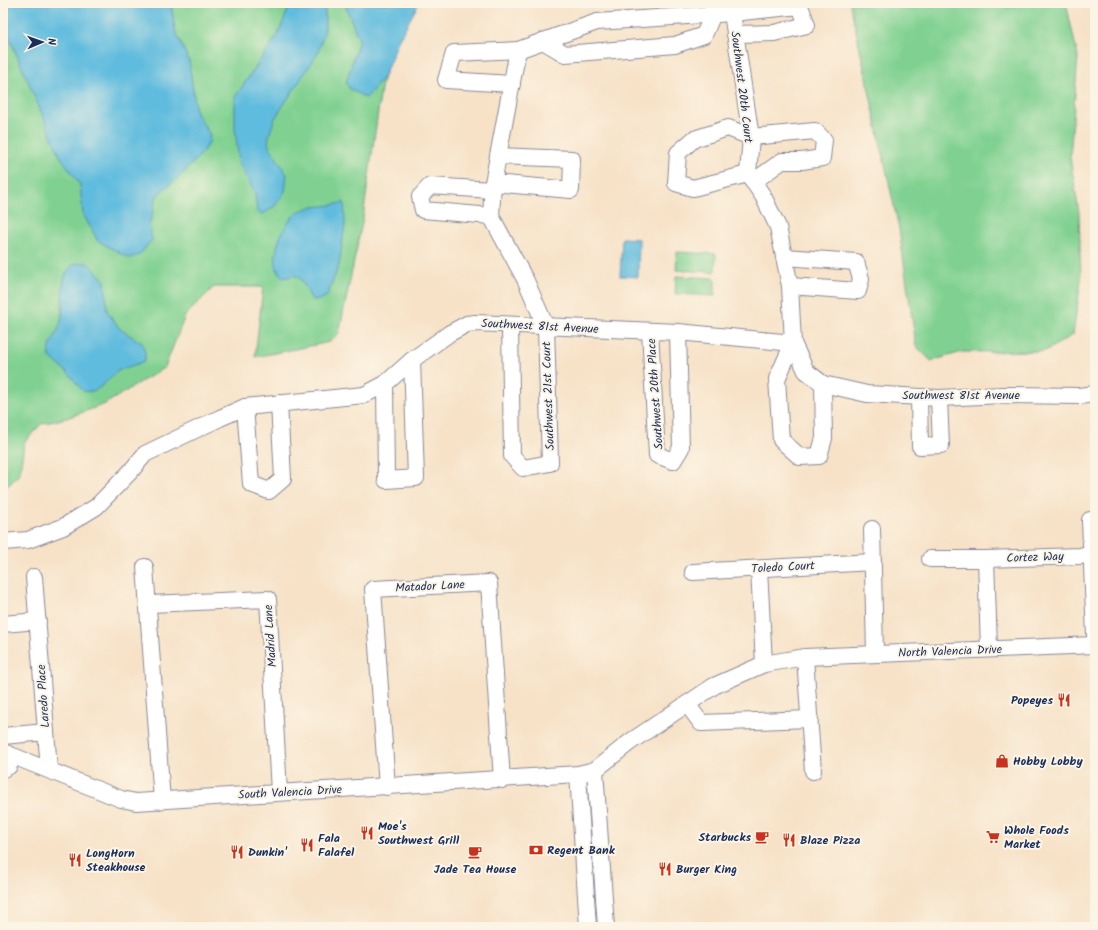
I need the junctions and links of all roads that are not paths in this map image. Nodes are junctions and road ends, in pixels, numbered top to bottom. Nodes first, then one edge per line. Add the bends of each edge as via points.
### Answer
1 (732, 13) junction
2 (714, 14) junction
3 (735, 34) junction
4 (543, 41) junction
5 (518, 50) junction
6 (512, 84) junction
7 (751, 137) junction
8 (498, 156) junction
9 (750, 178) junction
10 (492, 186) junction
11 (491, 216) junction
12 (784, 257) junction
13 (790, 286) junction
14 (510, 325) junction
15 (546, 327) junction
16 (650, 331) junction
17 (678, 332) junction
18 (793, 343) junction
19 (412, 360) junction
20 (384, 384) junction
21 (823, 384) junction
22 (1095, 394) edge
23 (919, 397) junction
24 (939, 398) junction
25 (279, 403) junction
26 (245, 407) junction
27 (1090, 520) dead end
28 (872, 529) dead end
29 (3, 542) edge
30 (1092, 553) junction
31 (930, 559) dead end
32 (986, 559) junction
33 (873, 562) junction
34 (145, 567) dead end
35 (759, 569) junction
36 (693, 572) dead end
37 (34, 577) dead end
38 (149, 604) junction
39 (38, 621) junction
40 (3, 624) edge
41 (1095, 636) edge
42 (1095, 645) edge
43 (989, 649) junction
44 (875, 653) junction
45 (805, 657) junction
46 (764, 664) junction
47 (687, 704) junction
48 (810, 719) junction
49 (46, 732) junction
50 (3, 736) edge
51 (6, 759) edge
52 (49, 770) junction
53 (595, 770) junction
54 (813, 771) dead end
55 (578, 774) junction
56 (502, 780) junction
57 (387, 787) junction
58 (279, 792) junction
59 (162, 801) junction
60 (588, 927) edge
61 (606, 927) edge

1 - 2 street
1 - 3 street, Southwest 20th Court
1 - 3 street via 800,6 807,25 774,33
2 - 4 street via 597,22
2 - 4 street via 704,35 675,45 565,54
3 - 7 street, Southwest 20th Court
4 - 5 street
5 - 6 street
5 - 6 street via 454,53 446,80
6 - 8 street
7 - 9 street, Southwest 20th Court
7 - 9 street via 815,130 824,140 822,158 782,162
7 - 9 street via 728,128 694,139 678,153 676,183 693,188
8 - 10 street
8 - 10 street via 572,159 571,190
9 - 12 street via 764,196 778,227
10 - 11 street
10 - 11 street via 430,186 420,197 423,210
11 - 15 street, Southwest 21st Court via 526,281
12 - 13 street
12 - 13 street via 856,262 861,279 858,291
13 - 18 street
14 - 15 street, Southwest 81st Avenue
14 - 15 street, Southwest 21st Court via 512,456 523,468 550,463
14 - 19 street, Southwest 81st Avenue via 467,324
15 - 16 street, Southwest 81st Avenue
16 - 17 street, Southwest 81st Avenue
16 - 17 street, Southwest 20th Place via 657,454 673,461 681,448
17 - 18 street, Southwest 81st Avenue
18 - 21 street, Southwest 81st Avenue via 806,371
18 - 21 street via 777,379 781,440 800,457 819,456 824,438
19 - 20 street, Southwest 81st Avenue
19 - 20 street via 416,478 386,480
20 - 25 street, Southwest 81st Avenue via 364,395
21 - 23 street, Southwest 81st Avenue via 867,394
22 - 24 street, Southwest 81st Avenue
23 - 24 street, Southwest 81st Avenue
23 - 24 street via 920,446 941,445
25 - 26 street, Southwest 81st Avenue
25 - 26 street via 283,479 269,490 251,484
26 - 29 street, Southwest 81st Avenue via 145,454 96,507 63,527 28,540
27 - 30 street
28 - 33 street
30 - 32 street, Cortez Way via 1080,556
30 - 41 street
31 - 32 street, Cortez Way
32 - 43 street
33 - 35 street, Toledo Court
33 - 44 street
34 - 38 street
35 - 36 street, Toledo Court
35 - 46 street
37 - 39 street, Laredo Place
38 - 58 street, Madrid Lane via 268,599
38 - 59 street
39 - 40 street
39 - 49 street, Laredo Place
42 - 43 street, North Valencia Drive
43 - 44 street, North Valencia Drive
44 - 45 street, North Valencia Drive
45 - 46 street, North Valencia Drive
45 - 48 street
46 - 47 street, North Valencia Drive via 714,686
47 - 48 street via 701,723
47 - 53 street, North Valencia Drive via 630,742
48 - 54 street
49 - 50 street
49 - 52 street, Laredo Place
51 - 52 street, South Valencia Drive
52 - 59 street, South Valencia Drive via 121,799 136,802
53 - 55 street, North Valencia Drive
53 - 61 street
55 - 56 street, South Valencia Drive
55 - 60 street
56 - 57 street, South Valencia Drive
56 - 57 street, Matador Lane via 489,583 373,589
57 - 58 street, South Valencia Drive
58 - 59 street, South Valencia Drive

